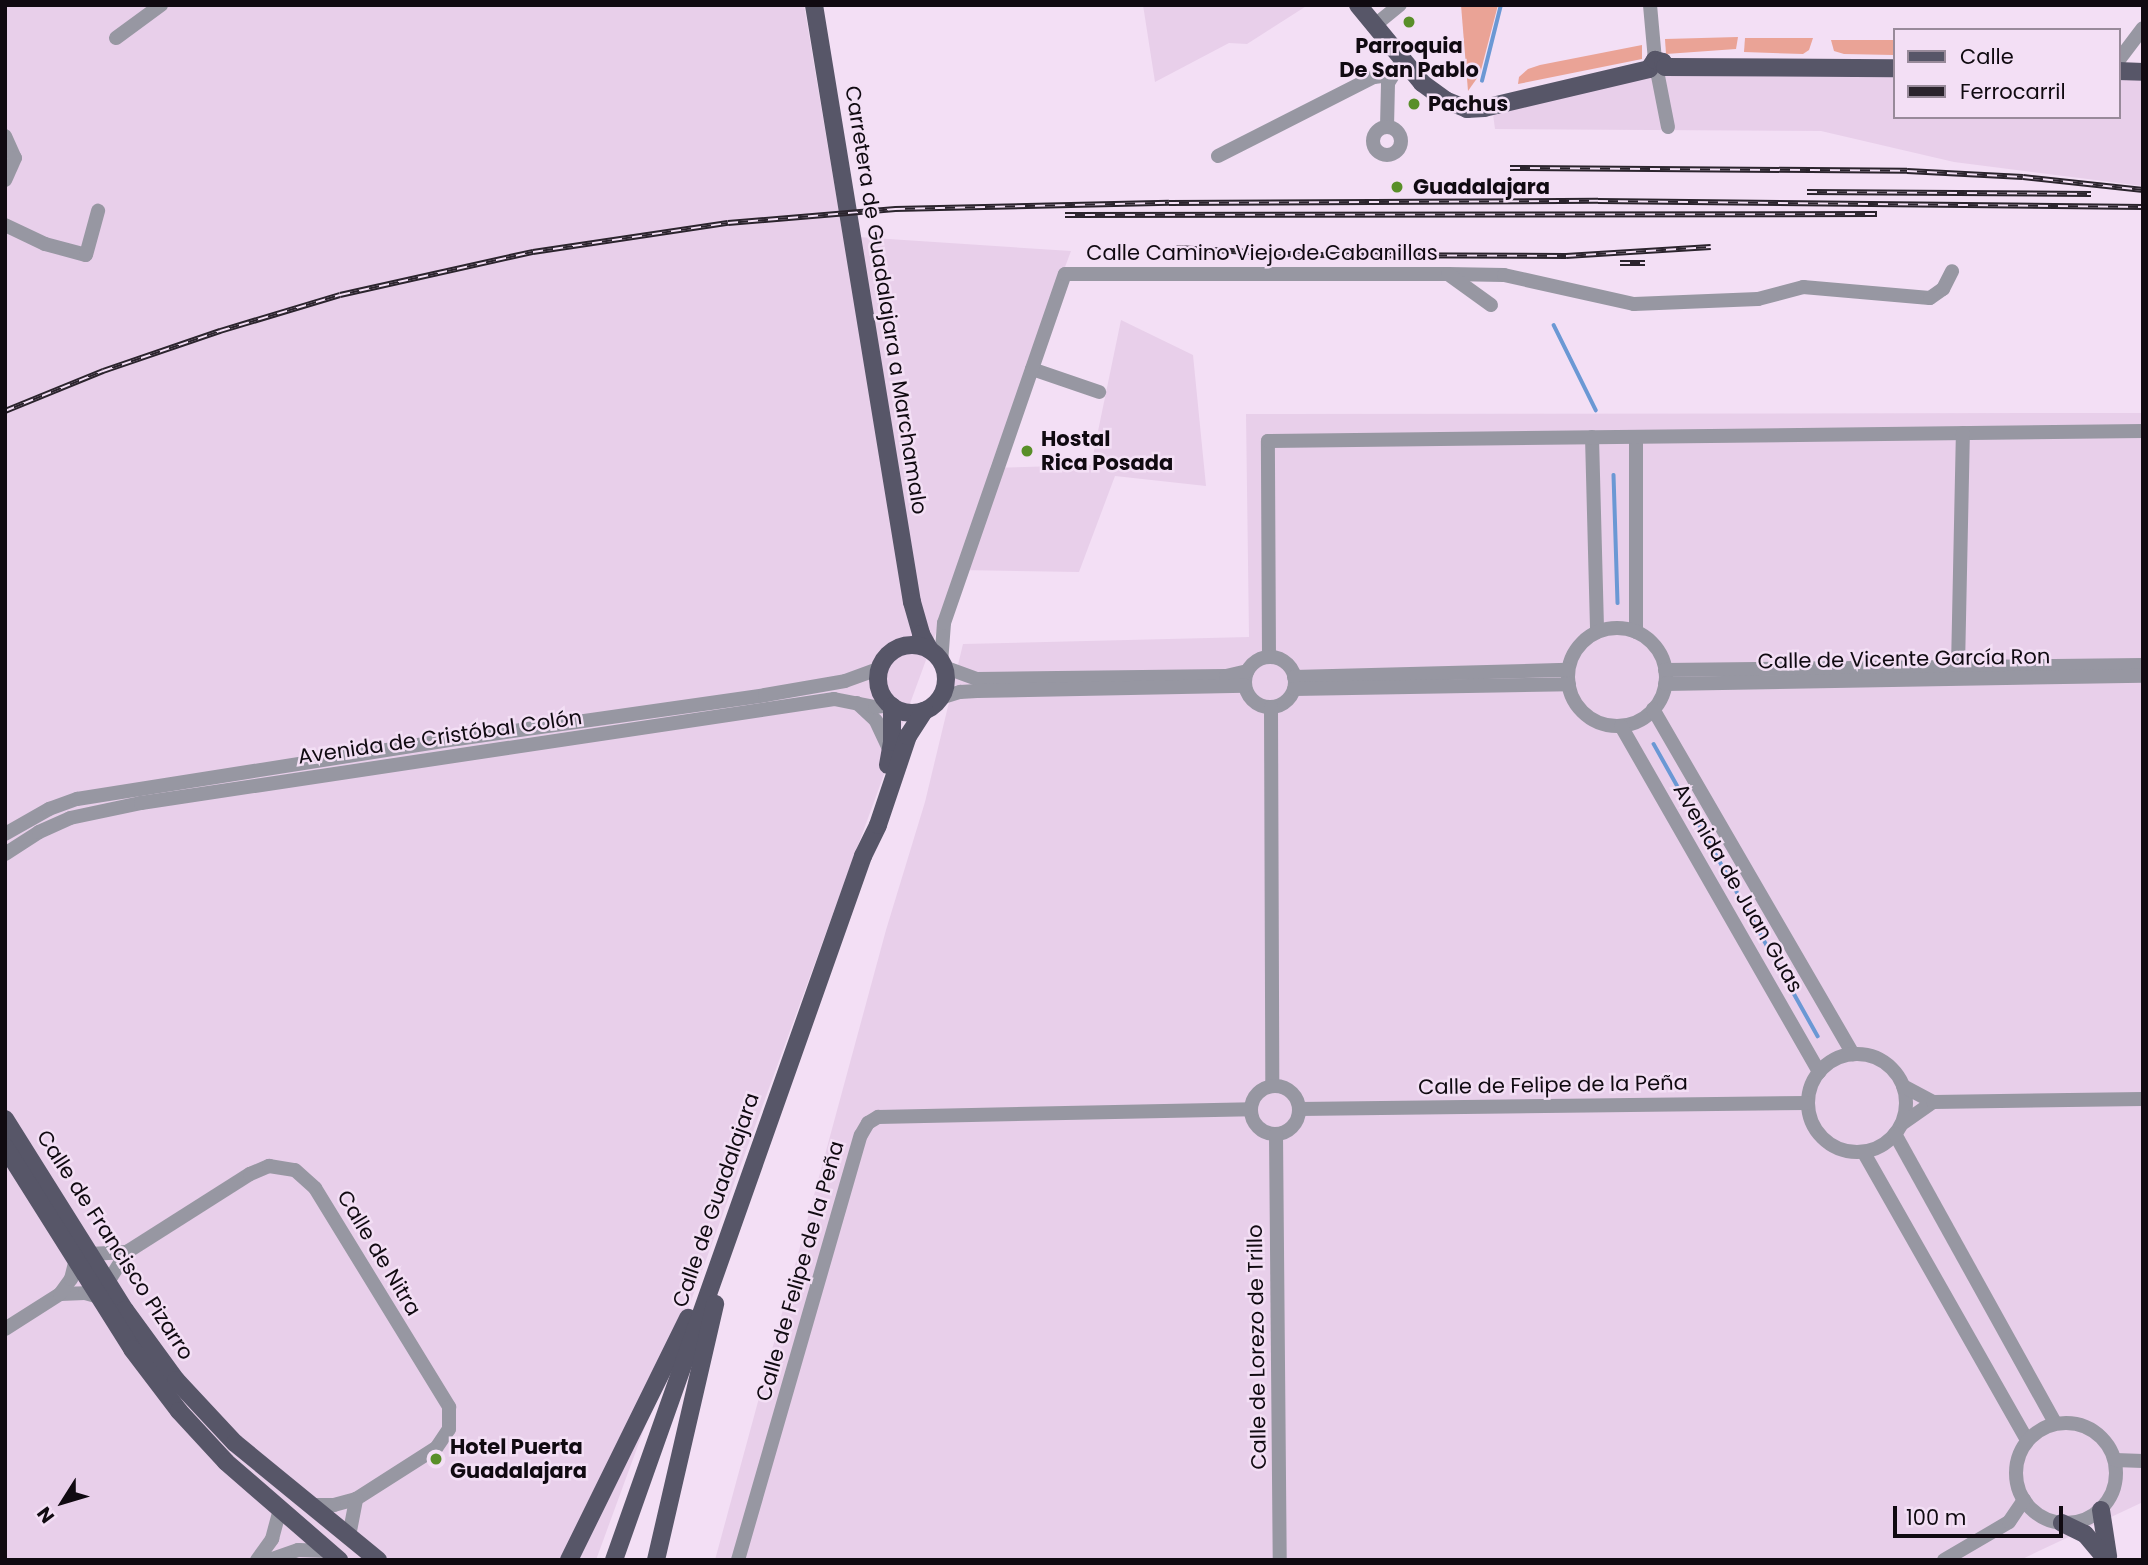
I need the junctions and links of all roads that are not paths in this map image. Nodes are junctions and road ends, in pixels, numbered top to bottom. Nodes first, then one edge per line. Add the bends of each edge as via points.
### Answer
1 (161, 5) edge
2 (814, 5) edge
3 (1358, 5) edge
4 (1400, 5) edge
5 (1650, 5) edge
6 (1375, 25) junction
7 (2143, 28) edge
8 (116, 38) dead end
9 (2120, 59) edge
10 (1402, 61) junction
11 (1657, 68) junction
12 (1892, 68) edge
13 (2120, 71) edge
14 (2143, 72) edge
15 (1390, 75) junction
16 (1387, 127) dead end
17 (1668, 127) dead end
18 (5, 136) edge
19 (1218, 156) dead end
20 (5, 180) edge
21 (98, 211) dead end
22 (5, 225) edge
23 (1952, 271) dead end
24 (1448, 274) junction
25 (1491, 305) dead end
26 (1032, 369) junction
27 (1099, 392) dead end
28 (2143, 431) edge
29 (1963, 433) junction
30 (1592, 437) junction
31 (1636, 437) junction
32 (912, 602) junction
33 (944, 623) junction
34 (1597, 632) junction
35 (1636, 632) junction
36 (904, 646) junction
37 (933, 654) junction
38 (1269, 657) junction
39 (2143, 664) edge
40 (1958, 667) junction
41 (880, 668) junction
42 (1247, 671) junction
43 (2143, 676) edge
44 (1568, 677) junction
45 (1665, 677) junction
46 (1294, 683) junction
47 (1245, 686) junction
48 (940, 698) junction
49 (856, 702) junction
50 (892, 706) junction
51 (1271, 708) junction
52 (1653, 709) junction
53 (924, 711) junction
54 (1621, 726) junction
55 (891, 754) junction
56 (5, 834) edge
57 (5, 854) edge
58 (863, 856) junction
59 (1853, 1054) junction
60 (1819, 1072) junction
61 (782, 1081) junction
62 (1272, 1086) junction
63 (1903, 1086) junction
64 (2143, 1099) edge
65 (1933, 1102) junction
66 (1807, 1103) junction
67 (1251, 1109) junction
68 (1299, 1109) junction
69 (5, 1119) edge
70 (1899, 1129) junction
71 (1276, 1134) junction
72 (5, 1147) edge
73 (1864, 1153) junction
74 (746, 1183) junction
75 (127, 1252) junction
76 (83, 1256) junction
77 (103, 1289) junction
78 (60, 1294) junction
79 (5, 1329) edge
80 (2055, 1423) junction
81 (2027, 1440) junction
82 (2115, 1460) junction
83 (2143, 1461) edge
84 (356, 1499) junction
85 (2024, 1500) junction
86 (312, 1505) junction
87 (280, 1510) junction
88 (2101, 1510) junction
89 (2062, 1523) junction
90 (349, 1536) junction
91 (334, 1555) edge
92 (257, 1560) edge
93 (269, 1560) edge
94 (378, 1560) edge
95 (569, 1560) edge
96 (614, 1560) edge
97 (656, 1560) edge
98 (738, 1560) edge
99 (1280, 1560) edge
100 (1944, 1560) edge
101 (2107, 1560) edge

1 - 8 street
2 - 32 main road, Carretera de Guadalajara a Marchamalo
3 - 6 main road
4 - 6 street
5 - 11 street
6 - 10 main road
7 - 9 street
10 - 11 main road via 1438,96 1475,109
10 - 15 street
11 - 12 main road
11 - 17 street
13 - 14 main road
15 - 16 street
15 - 19 street via 1374,77
18 - 20 street via 15,158
21 - 22 street via 86,255 45,244
23 - 24 street via 1943,289 1930,299 1803,288 1758,299 1634,304 1504,275
24 - 25 street, Calle Camino Viejo de Cabanillas
24 - 26 street, Calle Camino Viejo de Cabanillas via 1065,274
26 - 27 street
26 - 33 street
28 - 29 street
29 - 31 street
29 - 40 street
30 - 31 street
30 - 34 street
30 - 38 street via 1268,441
31 - 35 street
32 - 36 main road, Carretera de Guadalajara a Marchamalo
32 - 37 main road, Carretera de Guadalajara a Marchamalo
33 - 37 street
33 - 37 street
34 - 35 street via 1613,628
34 - 44 street via 1575,650
35 - 45 street via 1656,647
36 - 37 main road
36 - 41 main road via 888,655
37 - 42 street via 977,679 1226,676
37 - 48 main road via 945,685
38 - 42 street via 1256,661
38 - 46 street via 1282,661
39 - 40 street
40 - 45 street
41 - 50 main road via 880,689
41 - 56 street, Avenida de Cristóbal Colón via 845,681 765,695 85,797 49,809
42 - 47 street
43 - 45 street, Calle de Vicente García Ron
44 - 46 street
44 - 54 street via 1578,707 1602,724
45 - 52 street
46 - 51 street via 1285,702
47 - 48 street via 977,691
47 - 51 street via 1251,699
48 - 53 main road
49 - 50 street, Avenida de Cristóbal Colón
49 - 55 street via 876,722
49 - 57 street, Avenida de Cristóbal Colón via 834,699 106,809 38,832
50 - 53 main road via 906,712
50 - 55 main road, Calle de Guadalajara
51 - 62 street
52 - 54 street via 1633,724
52 - 59 street, Avenida de Juan Guas
53 - 58 main road, Calle de Guadalajara via 908,736
54 - 60 street, Avenida de Juan Guas
55 - 58 main road, Calle de Guadalajara
58 - 61 main road, Calle de Guadalajara
59 - 60 street via 1841,1056
59 - 63 street via 1873,1056 1888,1065
60 - 66 street
61 - 74 main road, Calle de Guadalajara
61 - 95 main road via 760,1121 685,1325
62 - 67 street via 1256,1094
62 - 68 street via 1292,1092
63 - 65 street
63 - 70 street via 1906,1108
64 - 65 street
65 - 70 street
66 - 68 street, Calle de Felipe de la Peña
66 - 73 street via 1819,1136 1832,1147
67 - 71 street via 1261,1130
67 - 98 street, Calle de Felipe de la Peña via 878,1117 868,1123
68 - 71 street via 1291,1128
69 - 76 main road, Calle de Francisco Pizarro
70 - 73 street via 1880,1148
70 - 80 street
71 - 99 street, Calle de Lorezo de Trillo
72 - 76 main road, Calle de Francisco Pizarro
73 - 81 street
74 - 96 main road, Calle de Guadalajara
74 - 97 main road
75 - 76 street, Calle de Nitra
75 - 77 street, Calle de Nitra
75 - 84 street, Calle de Nitra via 269,1166 295,1170 315,1188 449,1407 449,1429 436,1448
76 - 77 main road, Calle de Francisco Pizarro
76 - 78 street
77 - 78 street
77 - 86 main road, Calle de Francisco Pizarro via 195,1402 235,1443
77 - 87 main road, Calle de Francisco Pizarro via 146,1369 178,1411
78 - 79 street
80 - 81 street
80 - 82 street via 2069,1422 2095,1432 2106,1441
81 - 85 street via 2016,1466
82 - 83 street
82 - 88 street via 2113,1492
84 - 86 street, Calle de Nitra
84 - 90 street
85 - 89 street via 2037,1514
85 - 100 street via 2009,1522
86 - 90 main road, Calle de Francisco Pizarro
87 - 91 main road, Calle de Francisco Pizarro
87 - 92 street via 272,1539
88 - 89 street via 2088,1519
88 - 101 main road
89 - 101 main road via 2085,1534
90 - 94 main road, Calle de Francisco Pizarro
91 - 93 street via 298,1550

